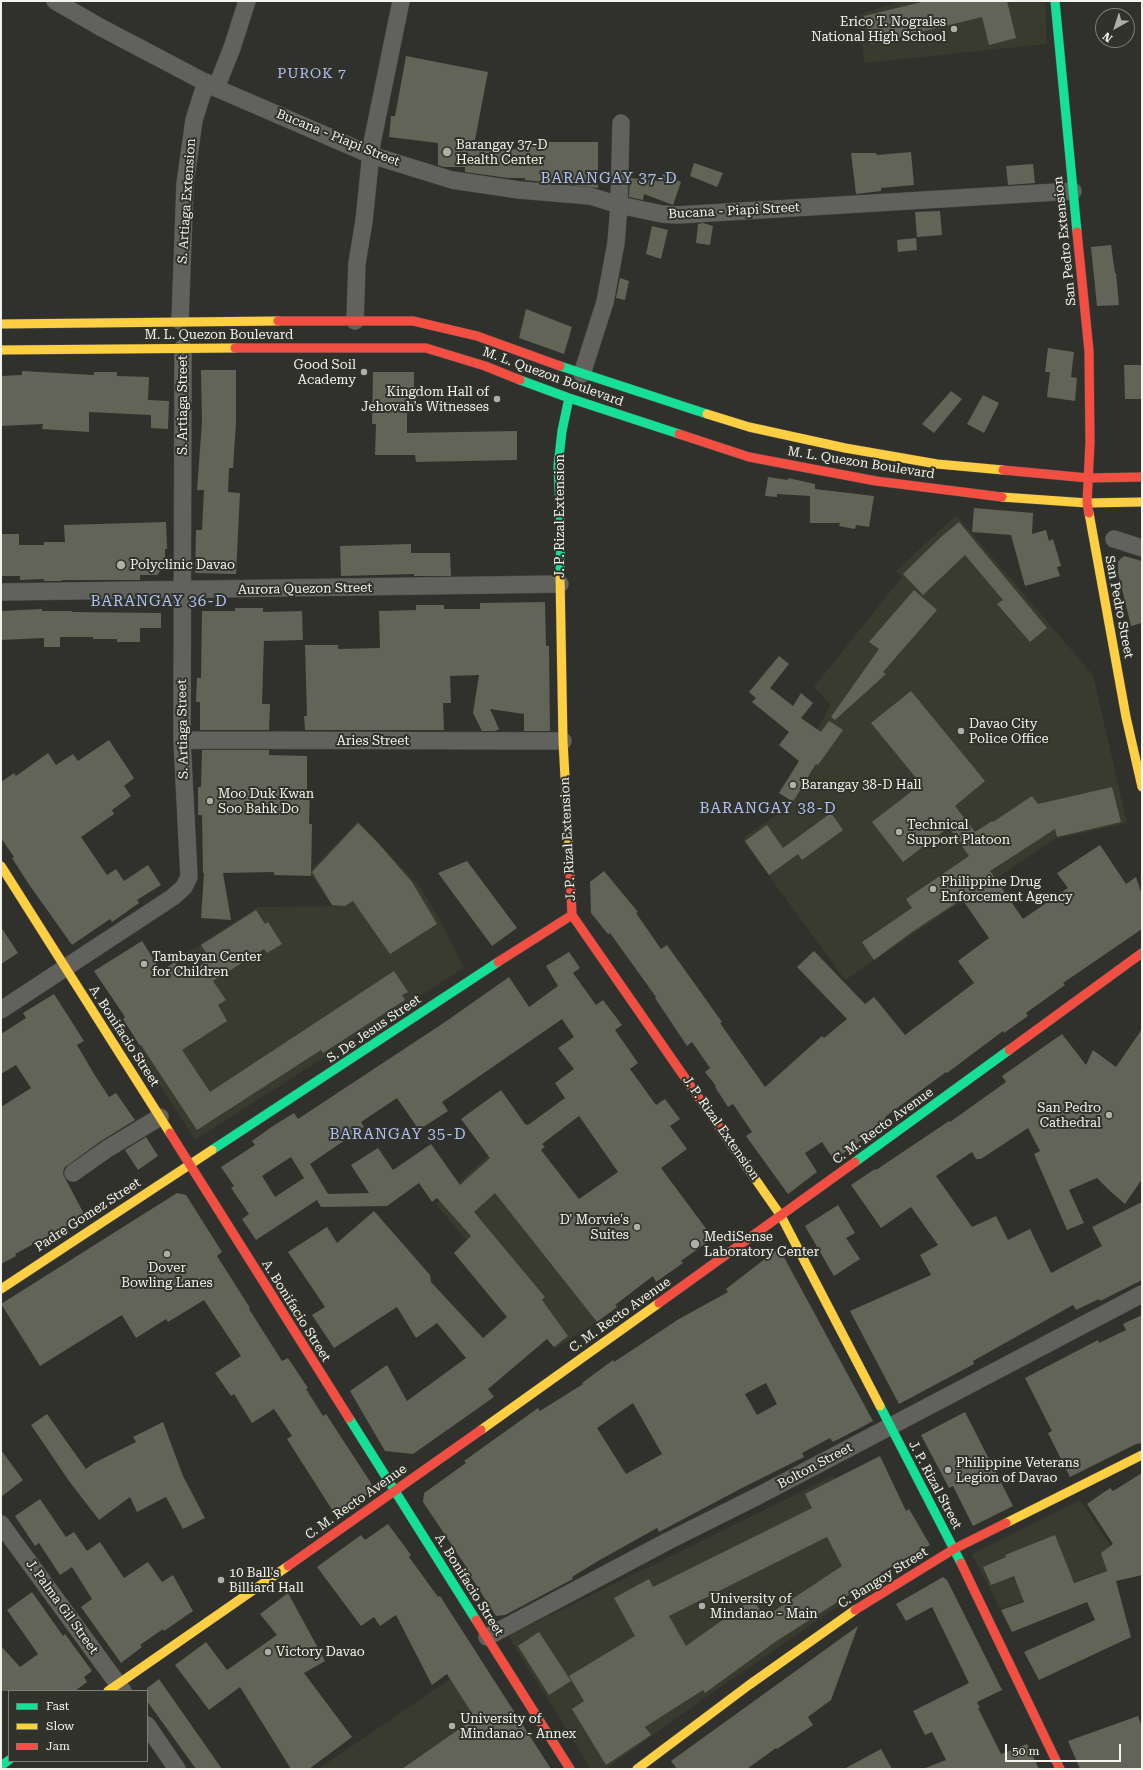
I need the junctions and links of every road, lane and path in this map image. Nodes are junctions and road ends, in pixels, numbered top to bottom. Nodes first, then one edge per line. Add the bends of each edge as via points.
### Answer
1 (55, 1) edge
2 (246, 1) edge
3 (401, 1) edge
4 (1056, 1) edge
5 (211, 85) junction
6 (621, 123) dead end
7 (371, 155) junction
8 (1072, 191) junction
9 (619, 205) junction
10 (180, 321) junction
11 (355, 321) junction
12 (1, 324) edge
13 (183, 348) junction
14 (1, 350) edge
15 (582, 374) junction
16 (569, 398) junction
17 (1142, 477) edge
18 (1088, 478) junction
19 (1142, 502) edge
20 (1088, 503) junction
21 (1114, 539) dead end
22 (1142, 548) edge
23 (560, 584) junction
24 (183, 590) junction
25 (1, 592) edge
26 (182, 740) junction
27 (563, 741) junction
28 (1142, 787) edge
29 (1, 866) edge
30 (572, 915) junction
31 (1142, 954) edge
32 (65, 968) junction
33 (1, 1010) edge
34 (160, 1117) junction
35 (190, 1164) junction
36 (73, 1173) dead end
37 (781, 1216) junction
38 (1, 1289) edge
39 (1142, 1294) edge
40 (890, 1426) junction
41 (1142, 1455) edge
42 (395, 1491) junction
43 (1, 1524) edge
44 (954, 1549) junction
45 (487, 1637) junction
46 (117, 1689) edge
47 (148, 1727) edge
48 (177, 1769) edge
49 (570, 1769) edge
50 (637, 1769) edge
51 (1060, 1769) edge

1 - 5 street, Bucana - Piapi Street
2 - 5 street, S. Artiaga Extension via 232,48
3 - 7 street
4 - 8 main road, San Pedro Extension
5 - 7 street, Bucana - Piapi Street
5 - 10 street, S. Artiaga Extension via 194,120 185,184
6 - 9 street
7 - 9 street, Bucana - Piapi Street via 452,180 519,190 572,193
7 - 11 street via 357,263
8 - 9 street, Bucana - Piapi Street via 677,215
8 - 18 main road, San Pedro Extension via 1089,351
9 - 15 street via 616,243 605,302
10 - 11 main road, M. L. Quezon Boulevard
10 - 12 main road, M. L. Quezon Boulevard
11 - 15 main road, M. L. Quezon Boulevard via 413,321 477,336
13 - 14 main road, M. L. Quezon Boulevard
13 - 16 main road, M. L. Quezon Boulevard via 426,348 485,366
13 - 24 street, S. Artiaga Street
15 - 18 main road, M. L. Quezon Boulevard via 749,427 845,448 937,464
16 - 20 main road, M. L. Quezon Boulevard via 749,457 876,481 981,495
16 - 23 main road, J. P. Rizal Extension via 558,466
17 - 18 main road, M. L. Quezon Boulevard
18 - 20 main road, San Pedro Street
19 - 20 main road, M. L. Quezon Boulevard
20 - 28 main road, San Pedro Street via 1126,717
21 - 22 street
23 - 24 street, Aurora Quezon Street
23 - 27 main road, J. P. Rizal Extension
24 - 25 street, Aurora Quezon Street
24 - 26 street, S. Artiaga Street
26 - 27 street, Aries Street
26 - 32 street, S. Artiaga Street via 190,871 187,883 174,897
27 - 30 main road, J. P. Rizal Extension
29 - 32 main road, A. Bonifacio Street
30 - 35 main road, S. De Jesus Street
30 - 37 main road, J. P. Rizal Extension
31 - 37 main road, C. M. Recto Avenue
32 - 33 street, S. Artiaga Street
32 - 34 main road, A. Bonifacio Street
34 - 35 main road, A. Bonifacio Street
34 - 36 street
35 - 38 main road, Padre Gomez Street
35 - 42 main road, A. Bonifacio Street
37 - 40 main road, J. P. Rizal Street
37 - 42 main road, C. M. Recto Avenue
39 - 40 street, Bolton Street
40 - 44 main road, J. P. Rizal Street
40 - 45 street, Bolton Street
41 - 44 main road, C. Bangoy Street
42 - 45 main road, A. Bonifacio Street
42 - 46 main road, C. M. Recto Avenue
43 - 46 street, J. Palma Gil Street
44 - 50 main road, C. Bangoy Street via 876,1595
44 - 51 main road, J. P. Rizal Street
45 - 49 main road, A. Bonifacio Street
47 - 48 street

